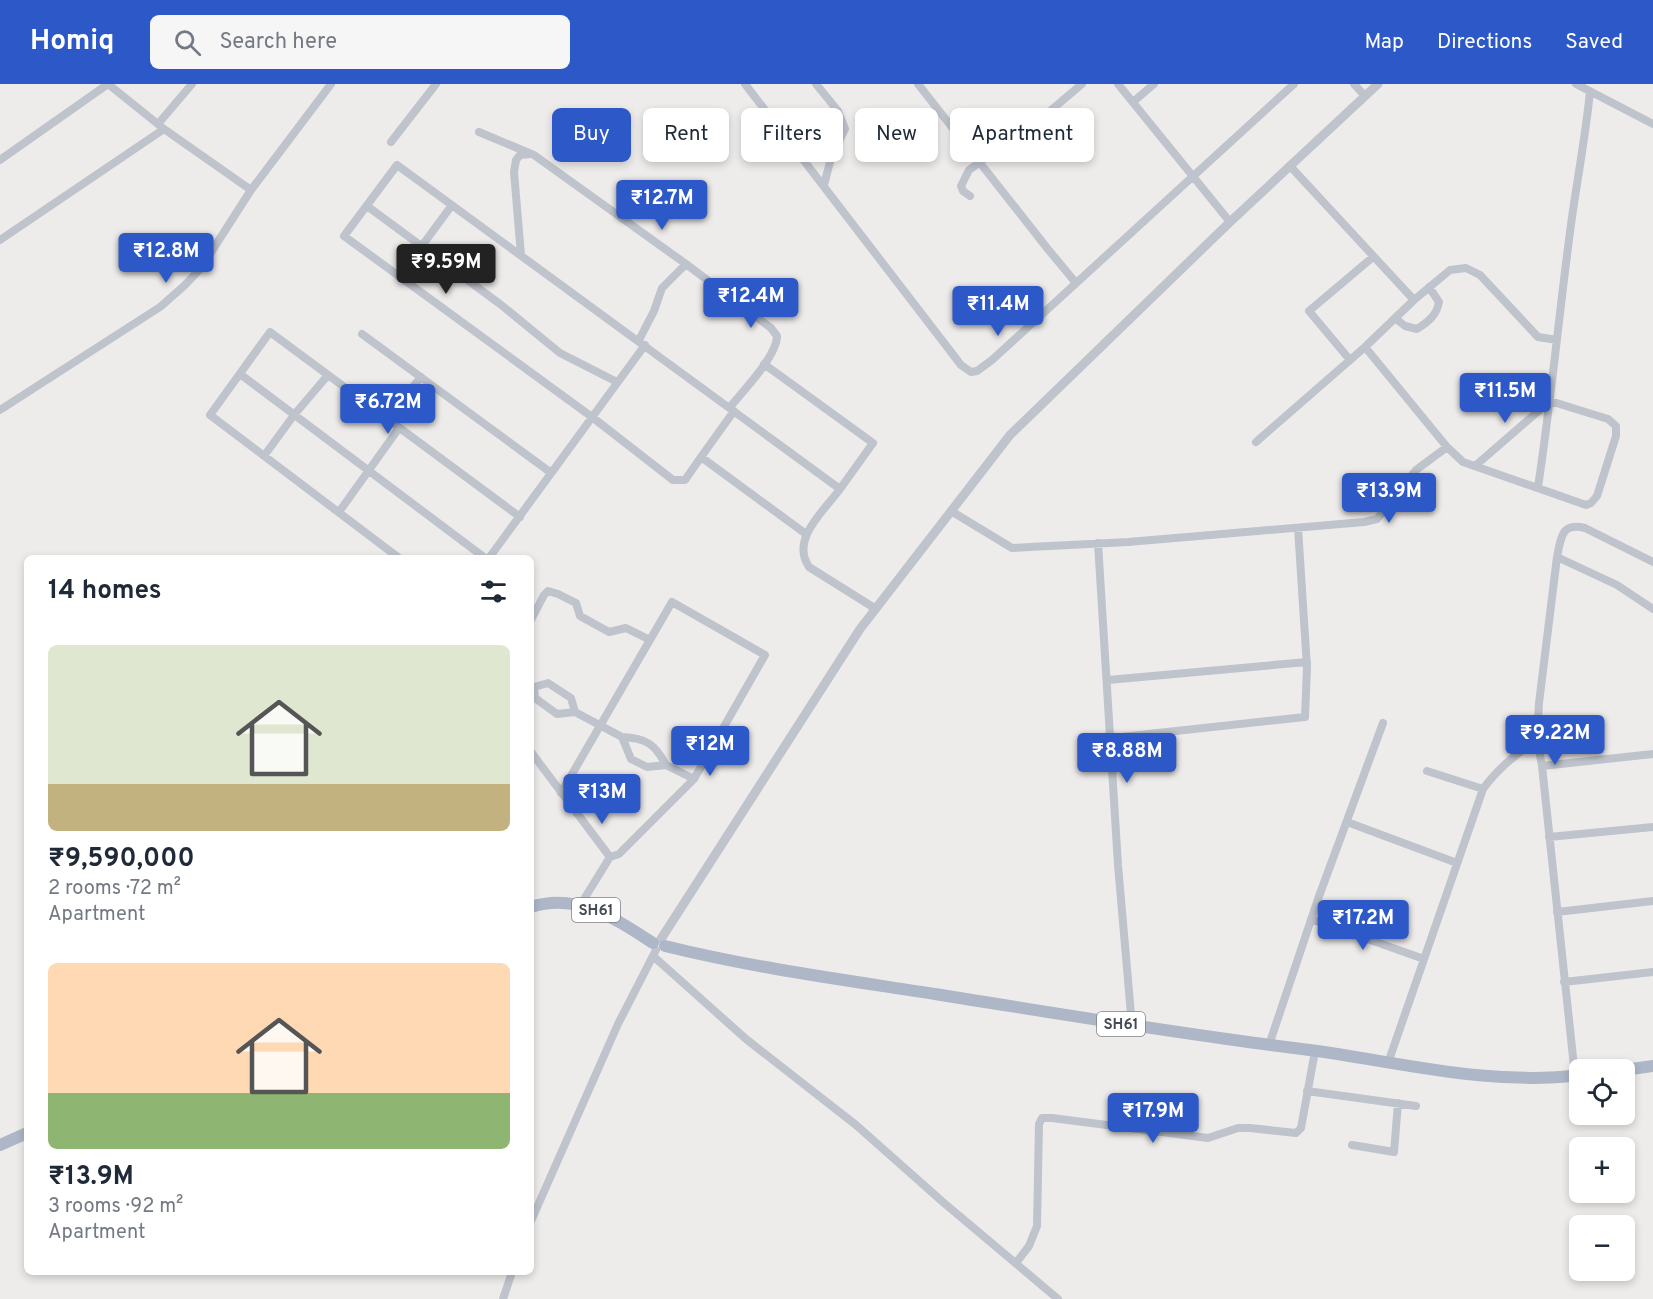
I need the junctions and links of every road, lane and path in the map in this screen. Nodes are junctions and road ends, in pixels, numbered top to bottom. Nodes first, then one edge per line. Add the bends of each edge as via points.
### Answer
1 (108, 84) edge
2 (192, 84) edge
3 (331, 84) edge
4 (436, 84) edge
5 (745, 84) edge
6 (816, 84) edge
7 (918, 84) edge
8 (1082, 84) edge
9 (1118, 84) edge
10 (1154, 84) edge
11 (1294, 84) edge
12 (1354, 84) edge
13 (1378, 84) edge
14 (1576, 84) edge
15 (1590, 92) junction
16 (1365, 96) junction
17 (1133, 102) junction
18 (1054, 108) edge
19 (1653, 124) edge
20 (950, 125) edge
21 (161, 127) junction
22 (479, 132) dead end
23 (391, 142) dead end
24 (534, 155) junction
25 (0, 160) edge
26 (979, 162) joint
27 (1290, 165) junction
28 (1192, 176) junction
29 (824, 185) junction
30 (251, 190) junction
31 (970, 196) dead end
32 (452, 205) junction
33 (367, 206) junction
34 (1230, 222) junction
35 (0, 240) edge
36 (422, 245) junction
37 (521, 255) junction
38 (1373, 257) junction
39 (686, 264) junction
40 (399, 277) junction
41 (1076, 283) junction
42 (1429, 287) junction
43 (1414, 300) junction
44 (1395, 318) junction
45 (362, 334) dead end
46 (1557, 340) junction
47 (642, 342) junction
48 (1365, 347) junction
49 (1350, 360) junction
50 (764, 364) junction
51 (240, 374) junction
52 (328, 375) junction
53 (421, 377) junction
54 (617, 382) junction
55 (1550, 401) junction
56 (732, 409) junction
57 (0, 410) edge
58 (294, 415) junction
59 (592, 417) junction
60 (387, 418) junction
61 (399, 428) junction
62 (1256, 442) dead end
63 (1448, 447) junction
64 (264, 456) junction
65 (701, 457) junction
66 (1475, 466) junction
67 (370, 471) junction
68 (550, 472) junction
69 (1538, 487) junction
70 (840, 489) junction
71 (339, 512) junction
72 (951, 512) junction
73 (520, 517) junction
74 (1298, 528) junction
75 (806, 534) junction
76 (1098, 543) junction
77 (395, 555) edge
78 (483, 555) edge
79 (489, 555) edge
80 (1557, 557) junction
81 (1653, 562) edge
82 (876, 609) junction
83 (1653, 609) edge
84 (534, 614) edge
85 (650, 640) junction
86 (1306, 662) junction
87 (1108, 681) junction
88 (534, 686) edge
89 (534, 690) edge
90 (575, 712) junction
91 (1383, 723) dead end
92 (600, 727) junction
93 (622, 737) junction
94 (1112, 738) junction
95 (1537, 739) junction
96 (1653, 754) edge
97 (534, 756) edge
98 (666, 765) junction
99 (1542, 766) junction
100 (1427, 771) dead end
101 (694, 779) junction
102 (1483, 789) junction
103 (561, 793) junction
104 (1347, 822) junction
105 (1653, 827) edge
106 (1549, 837) junction
107 (610, 857) junction
108 (1457, 863) junction
109 (1653, 901) edge
110 (581, 904) junction
111 (534, 907) edge
112 (1557, 912) junction
113 (1311, 919) junction
114 (658, 947) junction
115 (1424, 960) junction
116 (1653, 972) edge
117 (1564, 982) junction
118 (1132, 1026) junction
119 (1269, 1045) junction
120 (1315, 1051) junction
121 (1575, 1059) edge
122 (1388, 1063) junction
123 (1653, 1066) edge
124 (1635, 1068) edge
125 (1569, 1077) edge
126 (1307, 1091) junction
127 (1398, 1103) junction
128 (1416, 1106) dead end
129 (24, 1134) edge
130 (0, 1145) edge
131 (1352, 1145) dead end
132 (534, 1214) edge
133 (1016, 1263) junction
134 (511, 1275) edge
135 (503, 1299) edge
136 (1058, 1299) edge

1 - 21 street
1 - 25 street
2 - 21 street
3 - 30 street
4 - 23 street
5 - 29 street
6 - 29 street via 838,111 845,129
7 - 20 street
8 - 18 street
9 - 17 street
10 - 17 street
11 - 28 street
12 - 16 street
13 - 16 street
14 - 15 street
15 - 19 street
15 - 46 street
16 - 27 street
17 - 28 street
21 - 30 street
21 - 35 street
22 - 24 street
24 - 37 street via 520,155 514,172
24 - 39 street
26 - 31 street via 962,182 962,189
26 - 41 street
27 - 34 street
27 - 38 street
28 - 34 street
28 - 41 street
29 - 41 street via 971,372 992,360
30 - 57 street via 201,268 184,286 160,307
32 - 33 street via 397,165
32 - 36 street
32 - 37 street
33 - 36 street
33 - 40 street via 344,237
34 - 72 street via 1010,435
36 - 40 street
36 - 54 street via 560,353
37 - 47 street
38 - 43 street
38 - 49 street via 1309,311
39 - 47 street via 662,288
39 - 50 street via 775,332 777,342
40 - 59 street
42 - 43 street
42 - 44 street via 1439,302 1437,312 1425,324 1417,329
42 - 46 street via 1449,270 1466,268 1480,275 1538,337
43 - 44 street
44 - 48 street
45 - 53 street
46 - 55 street
47 - 54 street
47 - 56 street
48 - 49 street
48 - 63 street
49 - 62 street
50 - 56 street
50 - 70 street via 873,444
51 - 52 street via 270,332
51 - 58 street
51 - 64 street via 210,415
52 - 58 street
52 - 60 street
53 - 60 street
53 - 68 street
54 - 59 street
55 - 66 street
55 - 69 street
55 - 69 street via 1613,422 1617,431 1597,496 1591,503 1580,504
56 - 65 street
56 - 70 street
58 - 64 street
58 - 67 street
59 - 65 street via 673,480 685,480
59 - 68 street
60 - 61 street
61 - 67 street
61 - 73 street
63 - 66 street via 1463,462
63 - 74 street via 1416,470 1377,519
64 - 71 street
65 - 75 street
66 - 69 street
67 - 71 street
67 - 78 street
68 - 73 street
70 - 75 street
71 - 77 street
72 - 76 street via 1012,548
72 - 82 street
73 - 79 street
74 - 76 street
74 - 86 street
75 - 82 street via 802,551 809,567
76 - 87 street
80 - 81 street via 1565,530 1577,526
80 - 83 street via 1617,585
80 - 95 street
82 - 114 street
84 - 85 street via 548,591 576,603 580,616 609,632 626,628
85 - 92 street
85 - 101 street via 672,602 765,655
86 - 87 street
86 - 94 street via 1305,717
87 - 94 street
88 - 90 street via 548,683 571,698
89 - 90 street via 536,698 557,714
90 - 92 street
91 - 104 street
92 - 93 street
92 - 103 street
93 - 98 street via 638,738 658,748
93 - 98 street via 631,759 647,767
94 - 118 street
95 - 99 street
95 - 102 street via 1506,763
96 - 99 street
97 - 103 street
98 - 101 street
99 - 106 street
100 - 102 street
101 - 107 street via 620,854
102 - 108 street
103 - 107 street
104 - 108 street
104 - 113 street
105 - 106 street
106 - 112 street
107 - 110 street
108 - 115 street
109 - 112 street
110 - 111 main road, SH61
110 - 114 main road, SH61 via 606,914
112 - 117 street
113 - 115 street
113 - 119 street
114 - 118 main road, SH61
114 - 132 street via 618,1024
114 - 133 street via 746,1039 856,1125
115 - 122 street
116 - 117 street
117 - 121 street
118 - 119 main road, SH61
119 - 120 main road, SH61
120 - 122 main road, SH61
120 - 126 street
122 - 125 main road, SH61 via 1484,1077
123 - 124 main road
126 - 127 street
126 - 133 street via 1301,1128 1296,1133 1238,1128 1208,1138 1042,1118 1037,1226
127 - 128 street
127 - 131 street via 1394,1152
129 - 130 main road
133 - 136 street
134 - 135 street

